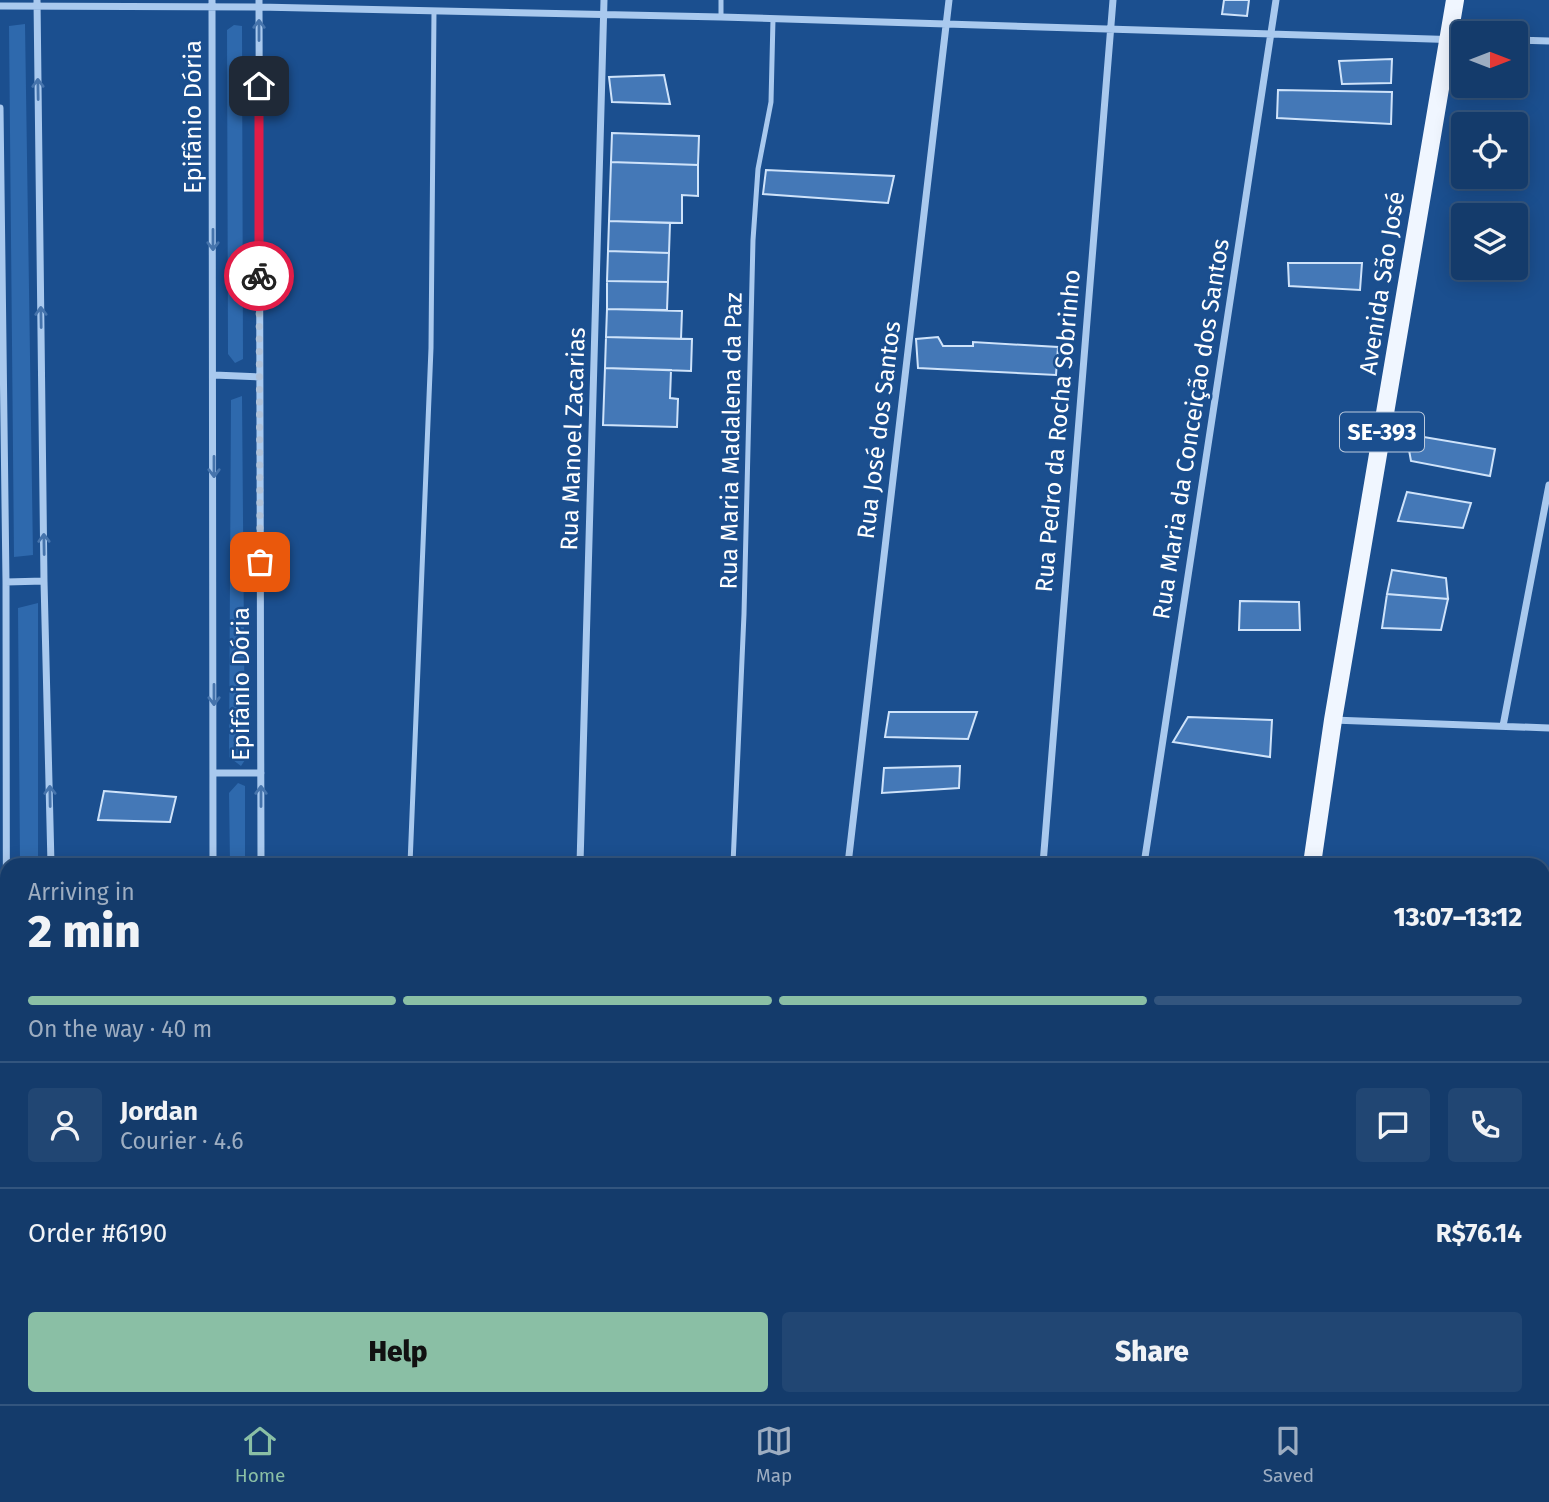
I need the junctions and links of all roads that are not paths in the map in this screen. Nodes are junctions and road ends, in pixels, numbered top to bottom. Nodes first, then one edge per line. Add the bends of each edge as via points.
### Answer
1 (434, 0) edge
2 (604, 0) edge
3 (721, 0) edge
4 (949, 0) edge
5 (1113, 0) edge
6 (1276, 0) edge
7 (1455, 0) edge
8 (37, 3) edge
9 (259, 3) edge
10 (212, 4) edge
11 (0, 6) edge
12 (434, 10) junction
13 (604, 15) junction
14 (721, 17) junction
15 (773, 19) junction
16 (1455, 21) edge
17 (946, 23) junction
18 (1110, 30) junction
19 (1271, 32) junction
20 (1451, 40) edge
21 (1528, 40) edge
22 (1549, 41) edge
23 (1451, 62) edge
24 (0, 108) edge
25 (214, 375) junction
26 (258, 377) junction
27 (1549, 485) edge
28 (6, 582) junction
29 (44, 582) junction
30 (1333, 720) junction
31 (1503, 726) junction
32 (1549, 728) edge
33 (214, 773) junction
34 (261, 773) junction
35 (7, 858) edge
36 (51, 858) edge
37 (213, 858) edge
38 (261, 858) edge
39 (410, 858) edge
40 (580, 858) edge
41 (733, 858) edge
42 (849, 858) edge
43 (1042, 858) edge
44 (1145, 858) edge
45 (1312, 858) edge

1 - 12 street
2 - 13 street, Rua Manoel Zacarias
3 - 14 lane
4 - 17 street, Rua José dos Santos
5 - 18 street, Rua Pedro da Rocha Sobrinho
6 - 19 street, Rua Maria da Conceição dos Santos
7 - 16 main road, Avenida São José / SE-393
8 - 10 street
8 - 11 street
29 -> 8 street
9 - 10 street
9 - 12 street
26 -> 9 street, Epifânio Dória
10 -> 25 street, Epifânio Dória
12 - 13 street
12 - 39 lane via 431,348
13 - 14 street
13 - 40 street, Rua Manoel Zacarias
14 - 15 street
15 - 17 street
15 - 41 lane, Rua Maria Madalena da Paz via 771,102 758,169 753,240
17 - 18 street
17 - 42 street, Rua José dos Santos
18 - 19 street
18 - 43 street, Rua Pedro da Rocha Sobrinho
19 - 20 street
19 - 44 street, Rua Maria da Conceição dos Santos
21 - 22 street
23 - 30 main road, Avenida São José / SE-393
24 - 28 street
25 - 26 street
25 -> 33 street, Epifânio Dória
26 - 34 street, Epifânio Dória
27 - 31 street
28 - 29 street
28 - 35 street
36 -> 29 street
30 - 31 street
30 - 45 main road, Avenida São José / SE-393
31 - 32 street
33 - 34 street
33 - 37 street, Epifânio Dória
38 -> 34 street, Epifânio Dória

